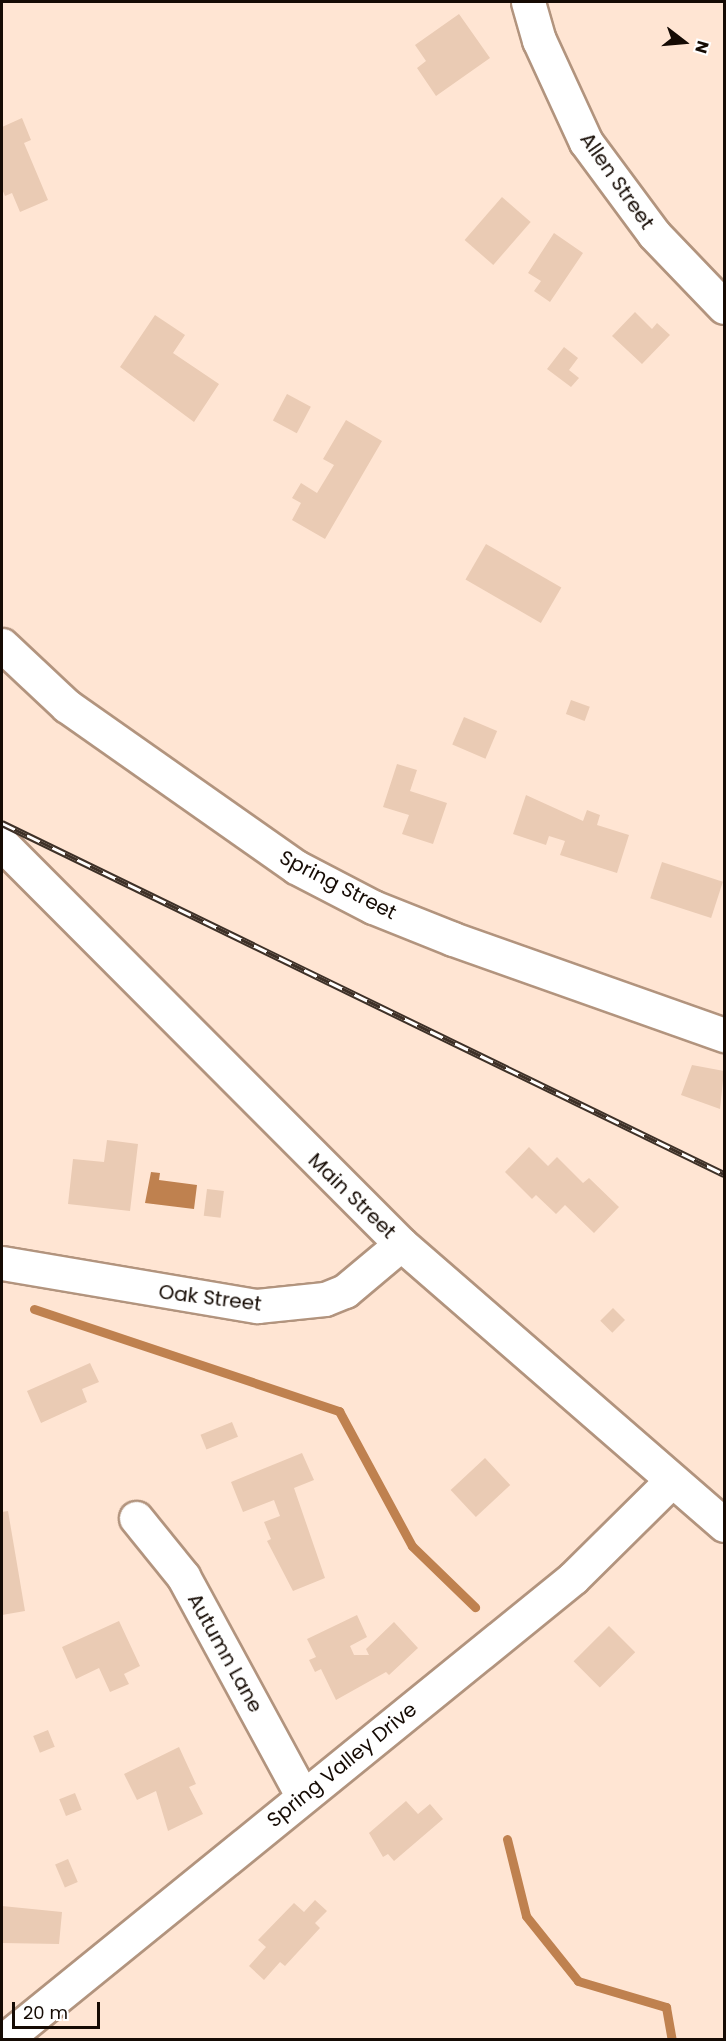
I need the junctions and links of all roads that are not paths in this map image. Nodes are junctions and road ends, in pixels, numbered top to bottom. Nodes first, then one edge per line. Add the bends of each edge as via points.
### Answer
1 (528, 2) edge
2 (724, 307) edge
3 (2, 645) edge
4 (11, 854) edge
5 (724, 1035) edge
6 (401, 1244) junction
7 (2, 1263) edge
8 (672, 1480) junction
9 (136, 1518) dead end
10 (724, 1525) edge
11 (303, 1797) junction
12 (4, 2040) edge

1 - 2 street, Allen Street via 539,40 586,142 654,234
3 - 5 street, Spring Street via 67,706 296,867 373,907 453,939
4 - 6 street, Main Street
6 - 7 street, Oak Street via 335,1295 257,1306
6 - 8 street, Main Street
8 - 10 street, Main Street
8 - 11 street, Spring Valley Drive via 573,1578
9 - 11 street, Autumn Lane via 183,1576
11 - 12 street, Spring Valley Drive

